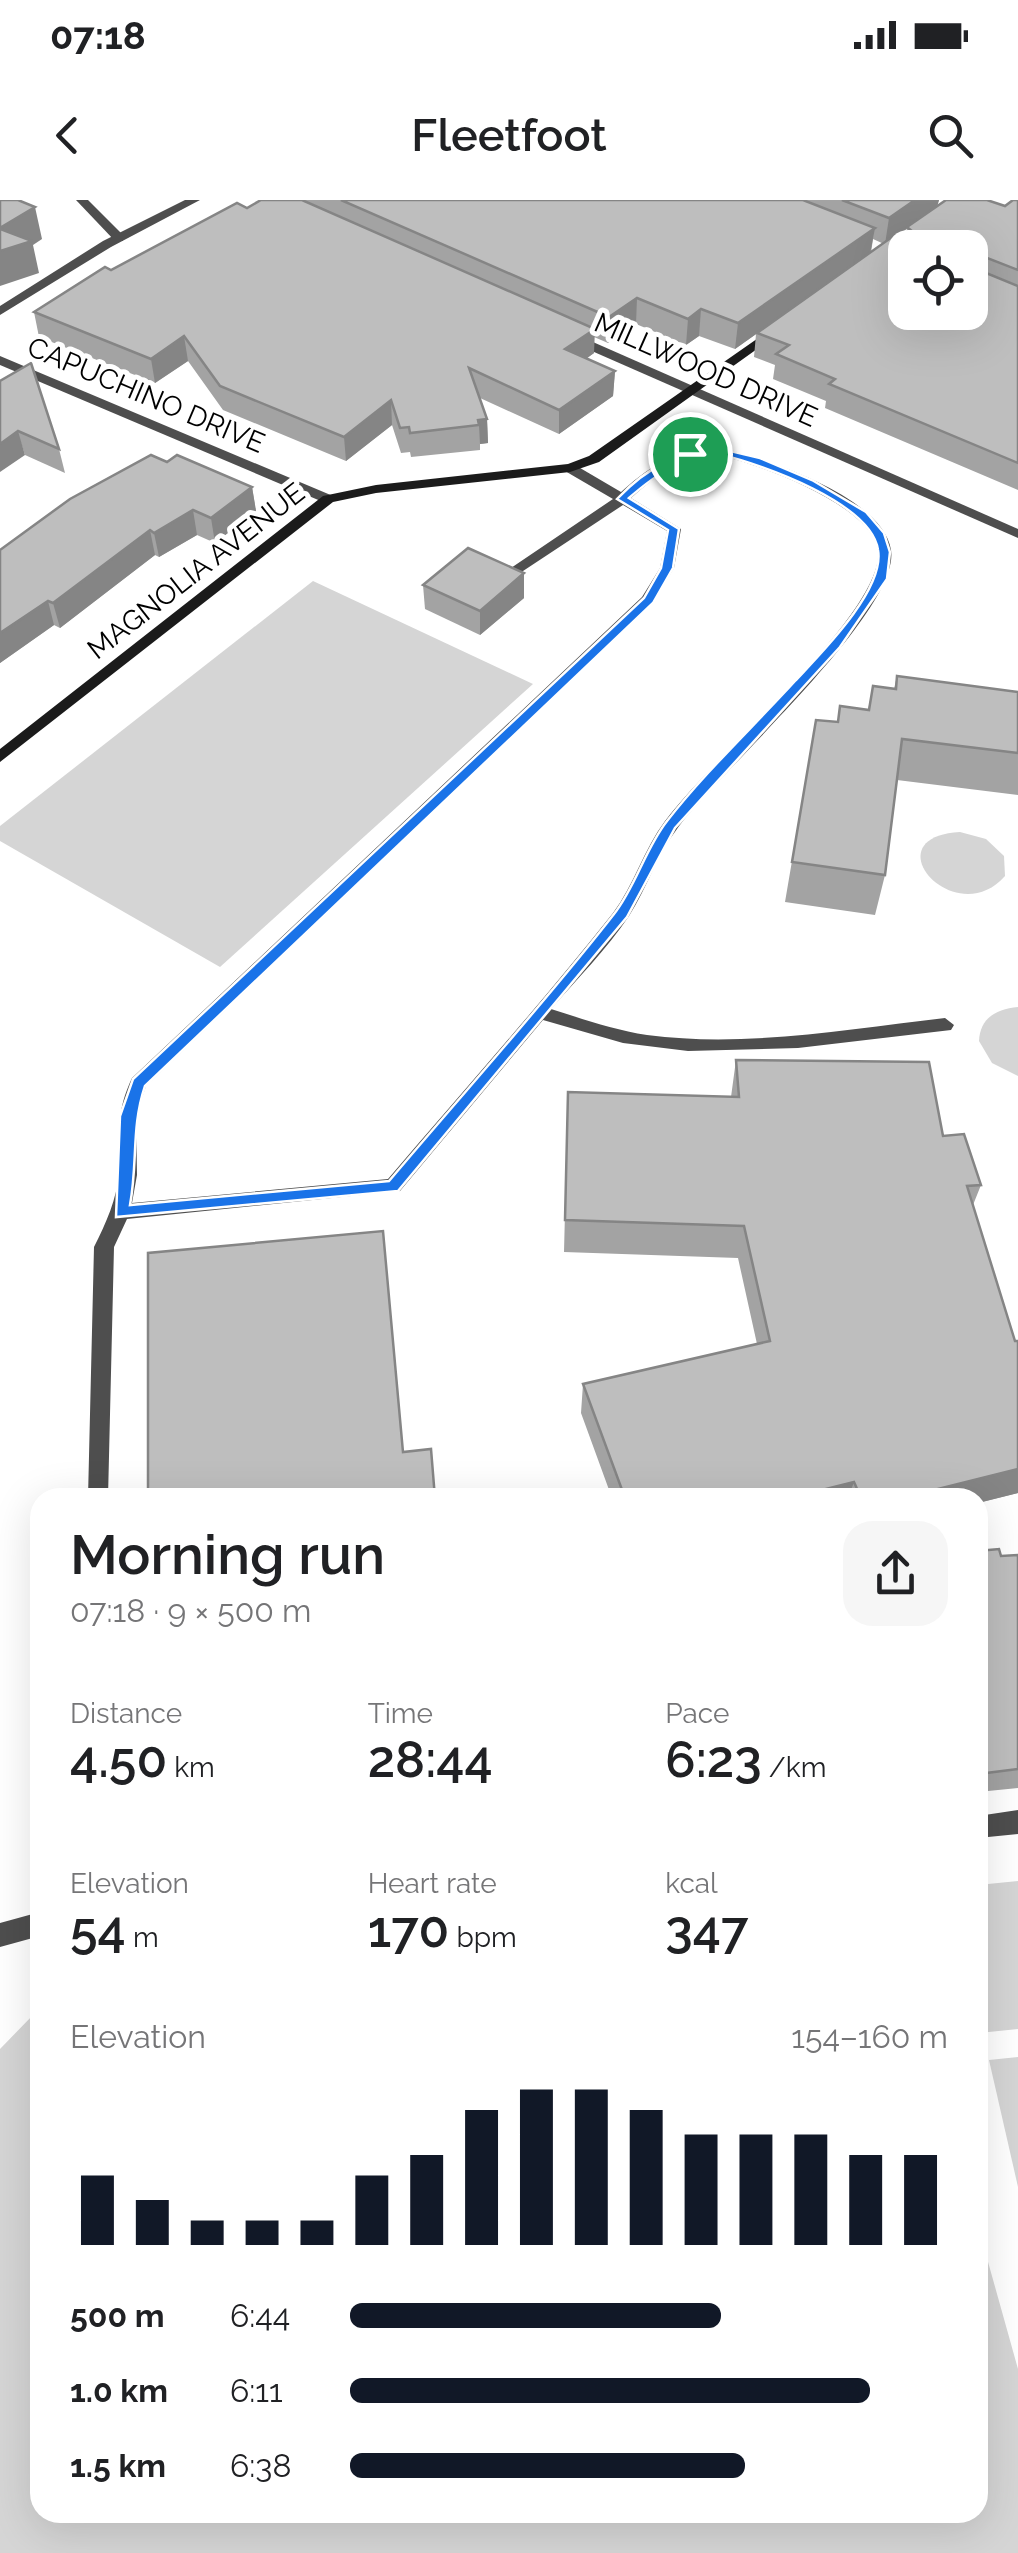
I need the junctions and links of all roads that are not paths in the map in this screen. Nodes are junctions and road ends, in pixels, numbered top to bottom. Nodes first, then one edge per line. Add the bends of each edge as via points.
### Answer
1 (194, 200) edge
2 (85, 201) edge
3 (119, 238) junction
4 (0, 312) edge
5 (780, 327) edge
6 (554, 330) edge
7 (0, 360) edge
8 (690, 390) junction
9 (570, 468) junction
10 (328, 499) junction
11 (622, 499) junction
12 (1018, 534) edge
13 (516, 570) edge
14 (0, 757) edge
15 (538, 1012) junction
16 (945, 1025) dead end
17 (122, 1212) junction
18 (98, 1488) edge
19 (1018, 1822) edge
20 (988, 1826) edge
21 (30, 1927) edge
22 (0, 1935) edge

1 - 3 street
2 - 3 street
3 - 4 street
5 - 8 main road, MAGNOLIA AVENUE
6 - 8 street, MILLWOOD DRIVE
7 - 10 street, CAPUCHINO DRIVE
8 - 9 main road, MAGNOLIA AVENUE via 594,459
8 - 12 street, MILLWOOD DRIVE
9 - 10 main road, MAGNOLIA AVENUE
9 - 11 street
10 - 14 main road, MAGNOLIA AVENUE
11 - 13 street
11 - 15 street via 658,467 690,454 756,460 862,515 885,552 882,579 836,644 670,826 622,913
11 - 17 street via 674,529 667,568 648,600 138,1083 127,1116
15 - 16 street via 647,1041 691,1045
15 - 17 street via 393,1186
17 - 18 street via 104,1247
19 - 20 street
21 - 22 street

